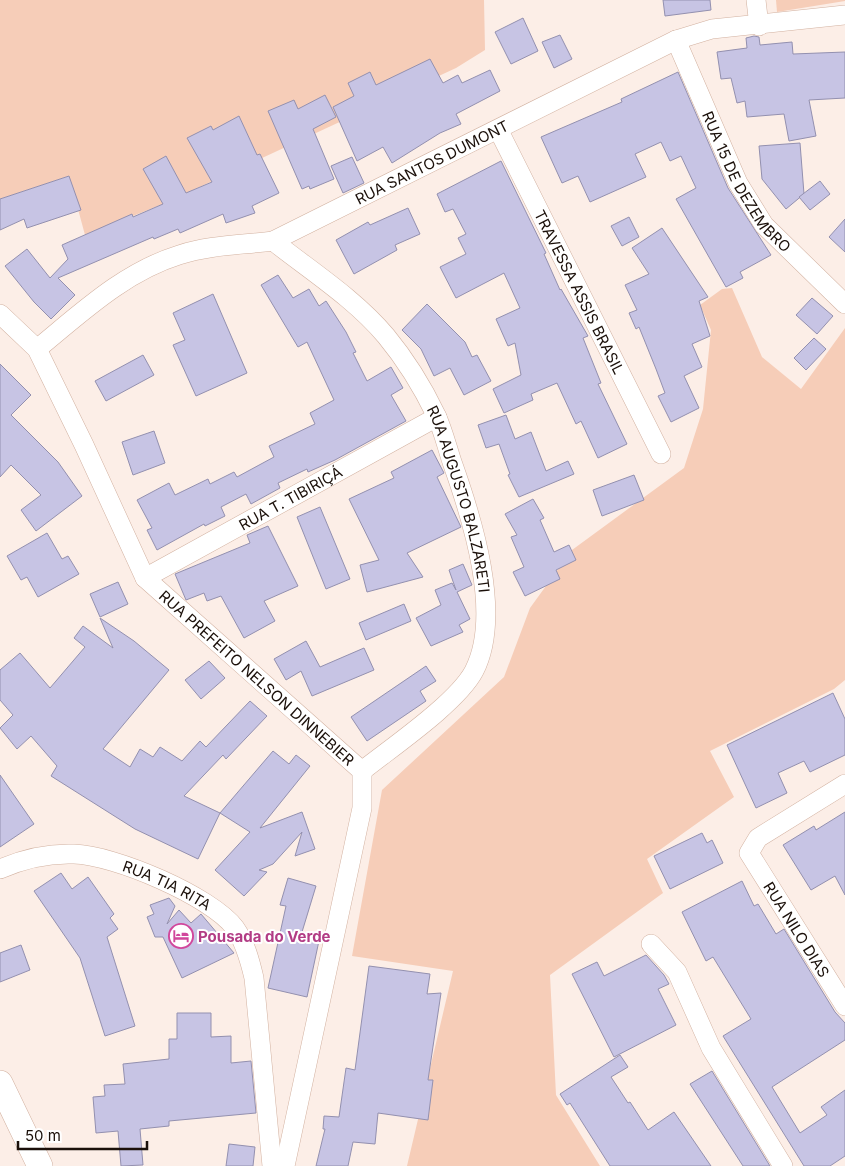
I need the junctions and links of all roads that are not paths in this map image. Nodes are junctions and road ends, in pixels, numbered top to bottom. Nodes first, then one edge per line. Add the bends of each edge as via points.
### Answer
1 (756, 0) edge
2 (845, 15) edge
3 (759, 26) junction
4 (676, 40) junction
5 (499, 131) junction
6 (273, 241) junction
7 (845, 304) edge
8 (0, 314) edge
9 (37, 349) junction
10 (437, 417) junction
11 (662, 454) dead end
12 (146, 578) junction
13 (362, 771) junction
14 (845, 784) edge
15 (0, 870) edge
16 (651, 944) dead end
17 (845, 1006) edge
18 (0, 1083) edge
19 (40, 1166) edge
20 (272, 1166) edge
21 (285, 1166) edge
22 (783, 1166) edge

1 - 3 street
2 - 3 street, RUA SANTOS DUMONT
3 - 4 street, RUA SANTOS DUMONT via 702,31
4 - 5 street, RUA SANTOS DUMONT
4 - 7 street, RUA 15 DE DEZEMBRO via 738,183 764,225
5 - 6 street, RUA SANTOS DUMONT
5 - 11 street, TRAVESSA ASSIS BRASIL
6 - 9 street, RUA SANTOS DUMONT via 179,254 144,269 100,296
6 - 10 street, RUA AUGUSTO BALZARETI via 345,297 385,335 412,372
8 - 9 street, RUA PREFEITO NELSON DINNEBIER
9 - 12 street, RUA PREFEITO NELSON DINNEBIER
10 - 12 street, RUA T. TIBIRIÇÁ
10 - 13 street, RUA AUGUSTO BALZARETI via 478,546 484,592 484,639 474,671 460,691
12 - 13 street, RUA PREFEITO NELSON DINNEBIER
13 - 21 street, RUA PREFEITO NELSON DINNEBIER via 362,808
14 - 17 street, RUA NILO DIAS via 758,838 749,853
15 - 20 street, RUA TIA RITA via 54,854 101,859 138,870 192,896 214,909 235,928 247,953 258,1002
16 - 22 street via 677,972 711,1048
18 - 19 main road

